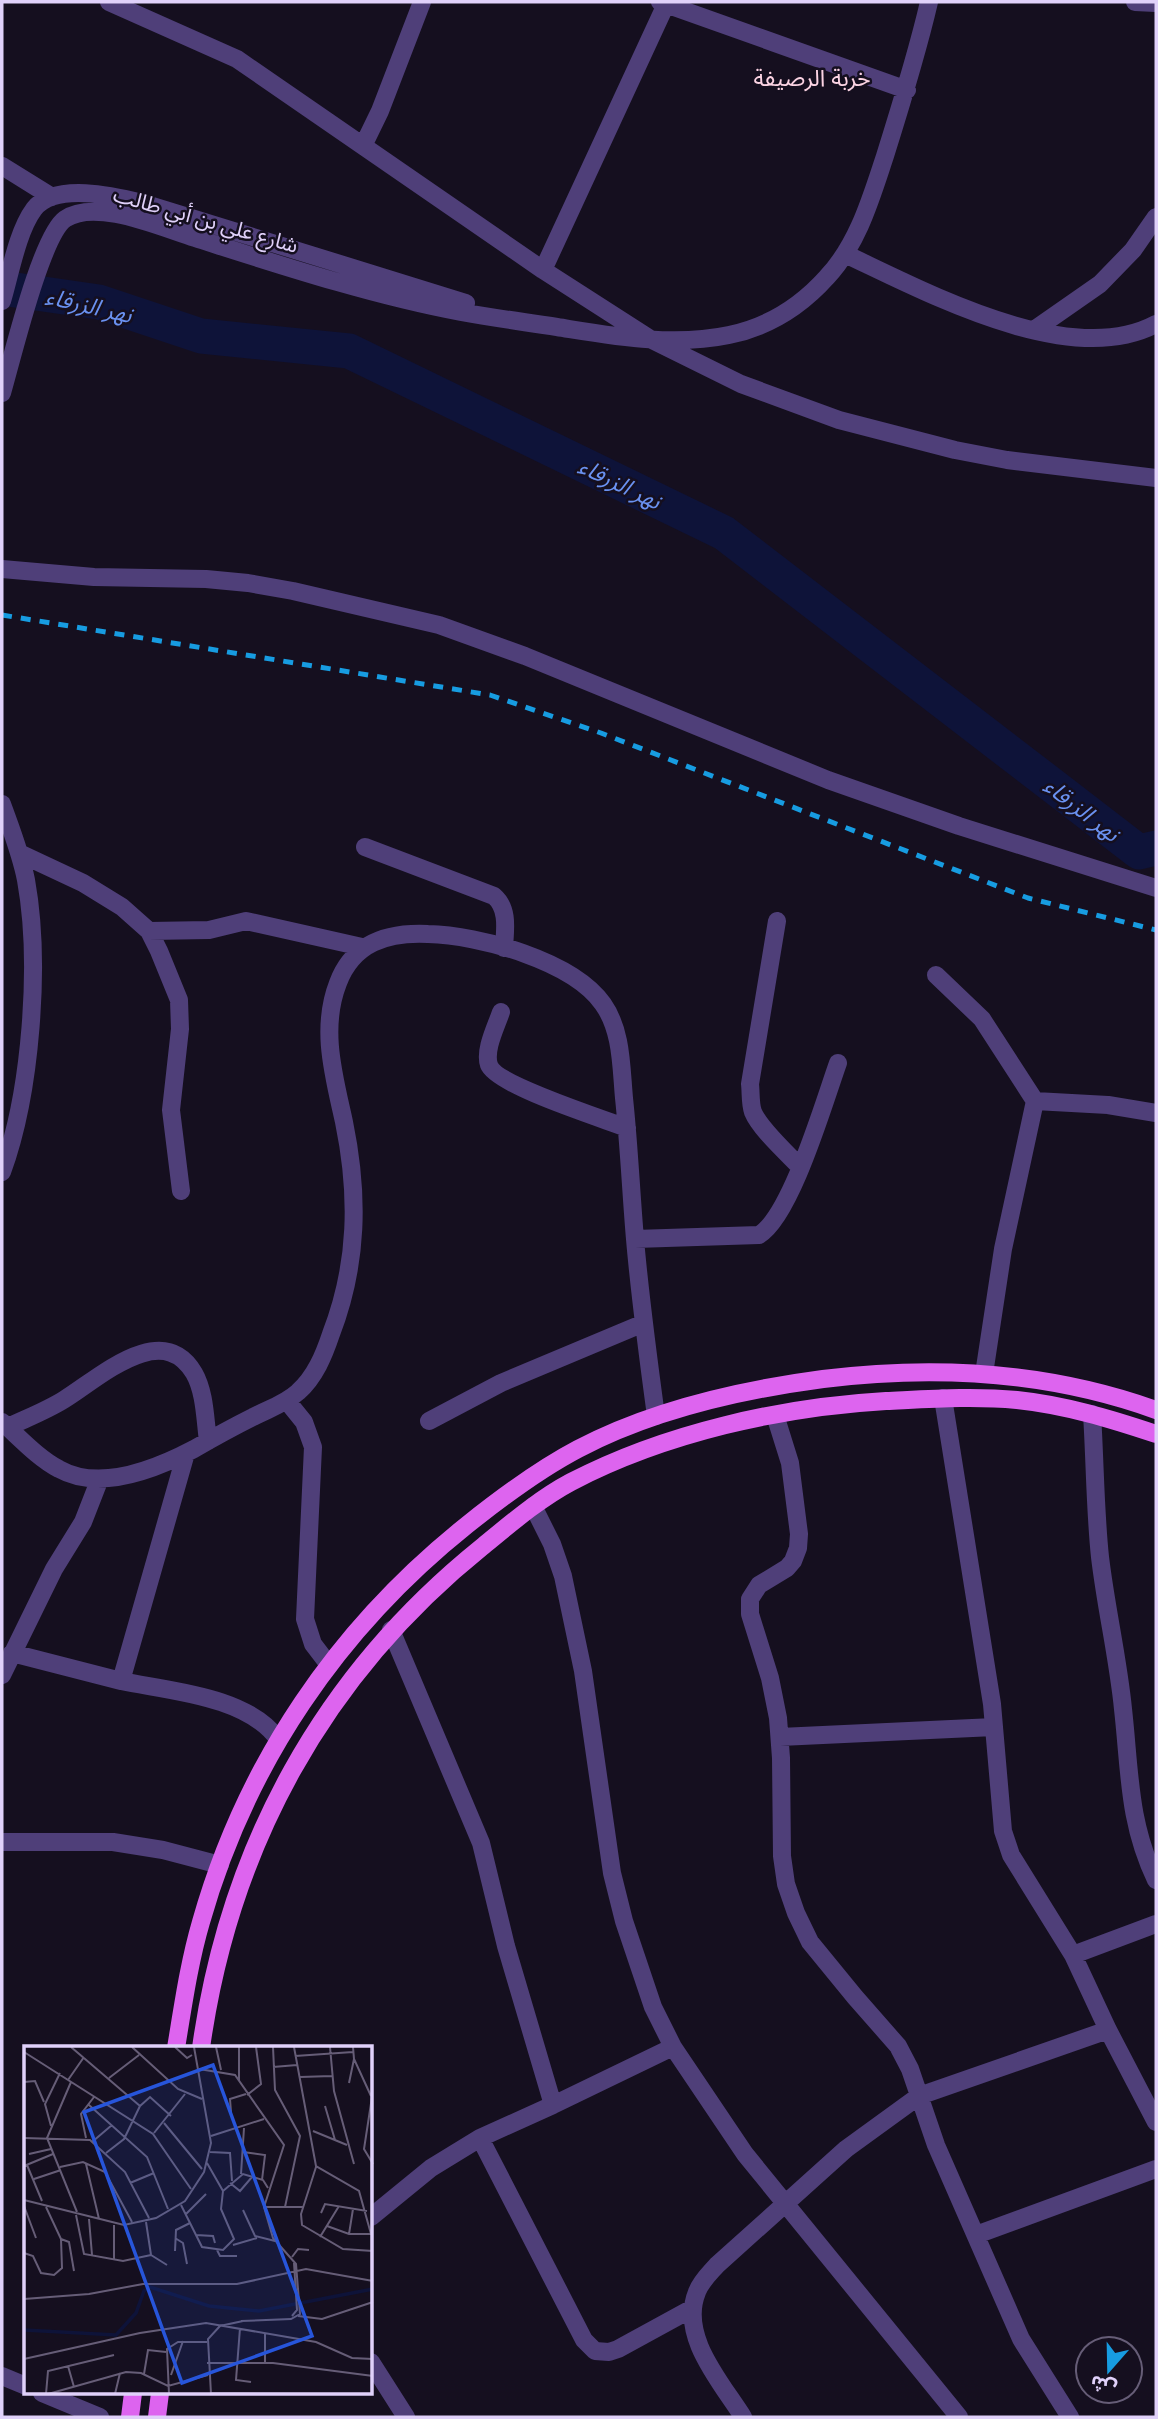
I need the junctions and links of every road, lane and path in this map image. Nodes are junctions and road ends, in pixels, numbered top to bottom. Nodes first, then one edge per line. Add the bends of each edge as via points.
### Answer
1 (109, 2) edge
2 (422, 2) edge
3 (929, 2) edge
4 (1135, 2) edge
5 (664, 3) edge
6 (1156, 3) edge
7 (907, 90) junction
8 (363, 146) junction
9 (2, 166) edge
10 (51, 197) junction
11 (1156, 217) edge
12 (845, 254) junction
13 (543, 270) junction
14 (2, 302) edge
15 (516, 320) junction
16 (1156, 324) edge
17 (1034, 330) junction
18 (652, 340) junction
19 (2, 393) edge
20 (1156, 478) edge
21 (2, 569) edge
22 (2, 804) edge
23 (365, 847) dead end
24 (19, 853) junction
25 (1156, 888) edge
26 (777, 921) dead end
27 (149, 931) junction
28 (362, 947) junction
29 (504, 948) junction
30 (936, 975) dead end
31 (501, 1012) dead end
32 (838, 1063) dead end
33 (1035, 1101) junction
34 (1156, 1113) edge
35 (627, 1128) junction
36 (5, 1151) edge
37 (800, 1167) junction
38 (2, 1172) edge
39 (181, 1191) dead end
40 (635, 1239) junction
41 (643, 1323) junction
42 (984, 1374) junction
43 (943, 1398) junction
44 (287, 1401) junction
45 (1156, 1409) edge
46 (1092, 1414) junction
47 (775, 1415) junction
48 (656, 1416) junction
49 (429, 1421) dead end
50 (5, 1425) edge
51 (617, 1431) junction
52 (1156, 1434) edge
53 (208, 1441) junction
54 (186, 1453) junction
55 (629, 1457) junction
56 (99, 1481) junction
57 (533, 1506) junction
58 (391, 1630) junction
59 (10, 1645) edge
60 (329, 1665) junction
61 (2, 1675) edge
62 (121, 1681) junction
63 (994, 1727) junction
64 (780, 1737) junction
65 (278, 1739) junction
66 (2, 1842) edge
67 (220, 1865) junction
68 (1156, 1880) edge
69 (1156, 1924) edge
70 (1073, 1955) junction
71 (1108, 2030) junction
72 (176, 2046) edge
73 (201, 2046) edge
74 (673, 2047) junction
75 (919, 2096) junction
76 (554, 2105) junction
77 (1156, 2122) edge
78 (480, 2138) junction
79 (1156, 2169) edge
80 (784, 2204) junction
81 (373, 2215) edge
82 (976, 2235) junction
83 (693, 2308) junction
84 (373, 2365) edge
85 (2, 2376) edge
86 (24, 2385) edge
87 (44, 2394) edge
88 (133, 2394) edge
89 (160, 2394) edge
90 (100, 2417) edge
91 (130, 2417) edge
92 (157, 2417) edge
93 (405, 2417) edge
94 (743, 2417) edge
95 (959, 2417) edge
96 (1070, 2417) edge

1 - 8 street via 237,59
2 - 8 street
3 - 7 street, شارع علي بن أبي طالب
4 - 6 street
5 - 7 street
5 - 13 street
7 - 12 street, شارع علي بن أبي طالب via 876,183
8 - 13 street
9 - 10 street
10 - 14 street via 35,208 20,240
10 - 15 street, شارع علي بن أبي طالب via 98,195 143,203
11 - 17 street via 1133,250 1100,284
12 - 17 street via 936,296
12 - 18 street, شارع علي بن أبي طالب via 806,299 782,316 729,335
13 - 18 street
15 - 18 street, شارع علي بن أبي طالب
15 - 19 street, شارع علي بن أبي طالب via 460,312 313,275 91,211 63,220 45,248
16 - 17 street via 1103,339
18 - 20 street via 741,384 910,440 1007,460
21 - 25 street via 248,583 439,625 828,780
22 - 24 street
23 - 29 street via 494,896 504,911
24 - 27 street via 82,883 122,907
24 - 36 street via 32,928 31,1006 22,1089
26 - 37 street via 751,1100 761,1123
27 - 28 street via 209,930 246,920
27 - 39 street via 179,1000 171,1110
28 - 29 street via 393,937 428,934
28 - 44 street via 346,963 336,986 328,1035 350,1152 355,1205 352,1259 317,1368
29 - 35 street via 578,979 603,1004 617,1035
30 - 33 street via 982,1019
31 - 35 street via 489,1054 492,1070 542,1096
32 - 37 street
33 - 34 street
33 - 42 street via 1003,1249
35 - 40 street
36 - 38 street
37 - 40 street via 774,1222 759,1235
40 - 41 street
41 - 48 street
41 - 49 street via 501,1383
42 - 45 main road via 1092,1389
42 - 48 main road via 890,1372 816,1380
43 - 46 main road via 1016,1400
43 - 47 main road via 850,1403
43 - 63 street
44 - 53 street
44 - 60 street via 304,1422 313,1447 305,1619 313,1644
46 - 52 main road
46 - 68 street via 1100,1557 1136,1830
47 - 55 main road via 715,1428
47 - 64 street via 790,1463 798,1548 787,1568 758,1584 750,1599 750,1614 770,1678
48 - 51 main road
50 - 53 street via 62,1401 149,1350 183,1359 194,1374
50 - 56 street via 61,1471
51 - 55 main road
51 - 60 main road via 547,1466 447,1541 383,1602
53 - 54 street
54 - 56 street
54 - 62 street
55 - 57 main road via 570,1483
56 - 59 street via 83,1522
57 - 58 main road via 439,1583
57 - 74 street via 552,1544 570,1605 612,1872 624,1921 653,2007
58 - 73 main road via 311,1738 258,1836 219,1951
58 - 76 street via 481,1843 511,1965
59 - 61 street
59 - 62 street
60 - 65 main road
62 - 65 street via 245,1710
63 - 64 street
63 - 70 street via 1003,1831 1011,1855
64 - 75 street via 782,1856 796,1913 829,1967 898,2046
65 - 67 main road
66 - 67 street via 113,1842
67 - 72 main road via 192,1958
69 - 70 street
70 - 71 street
71 - 75 street
71 - 77 street
74 - 76 street
74 - 80 street
75 - 80 street via 846,2149
75 - 82 street
76 - 78 street
78 - 81 street via 431,2168
78 - 83 street via 584,2340 594,2351 609,2353
79 - 82 street
80 - 83 street via 717,2265 701,2284
80 - 95 street
82 - 96 street via 1021,2339
83 - 94 street via 695,2337
84 - 93 street
85 - 86 street
87 - 90 street
88 - 91 main road
89 - 92 main road

